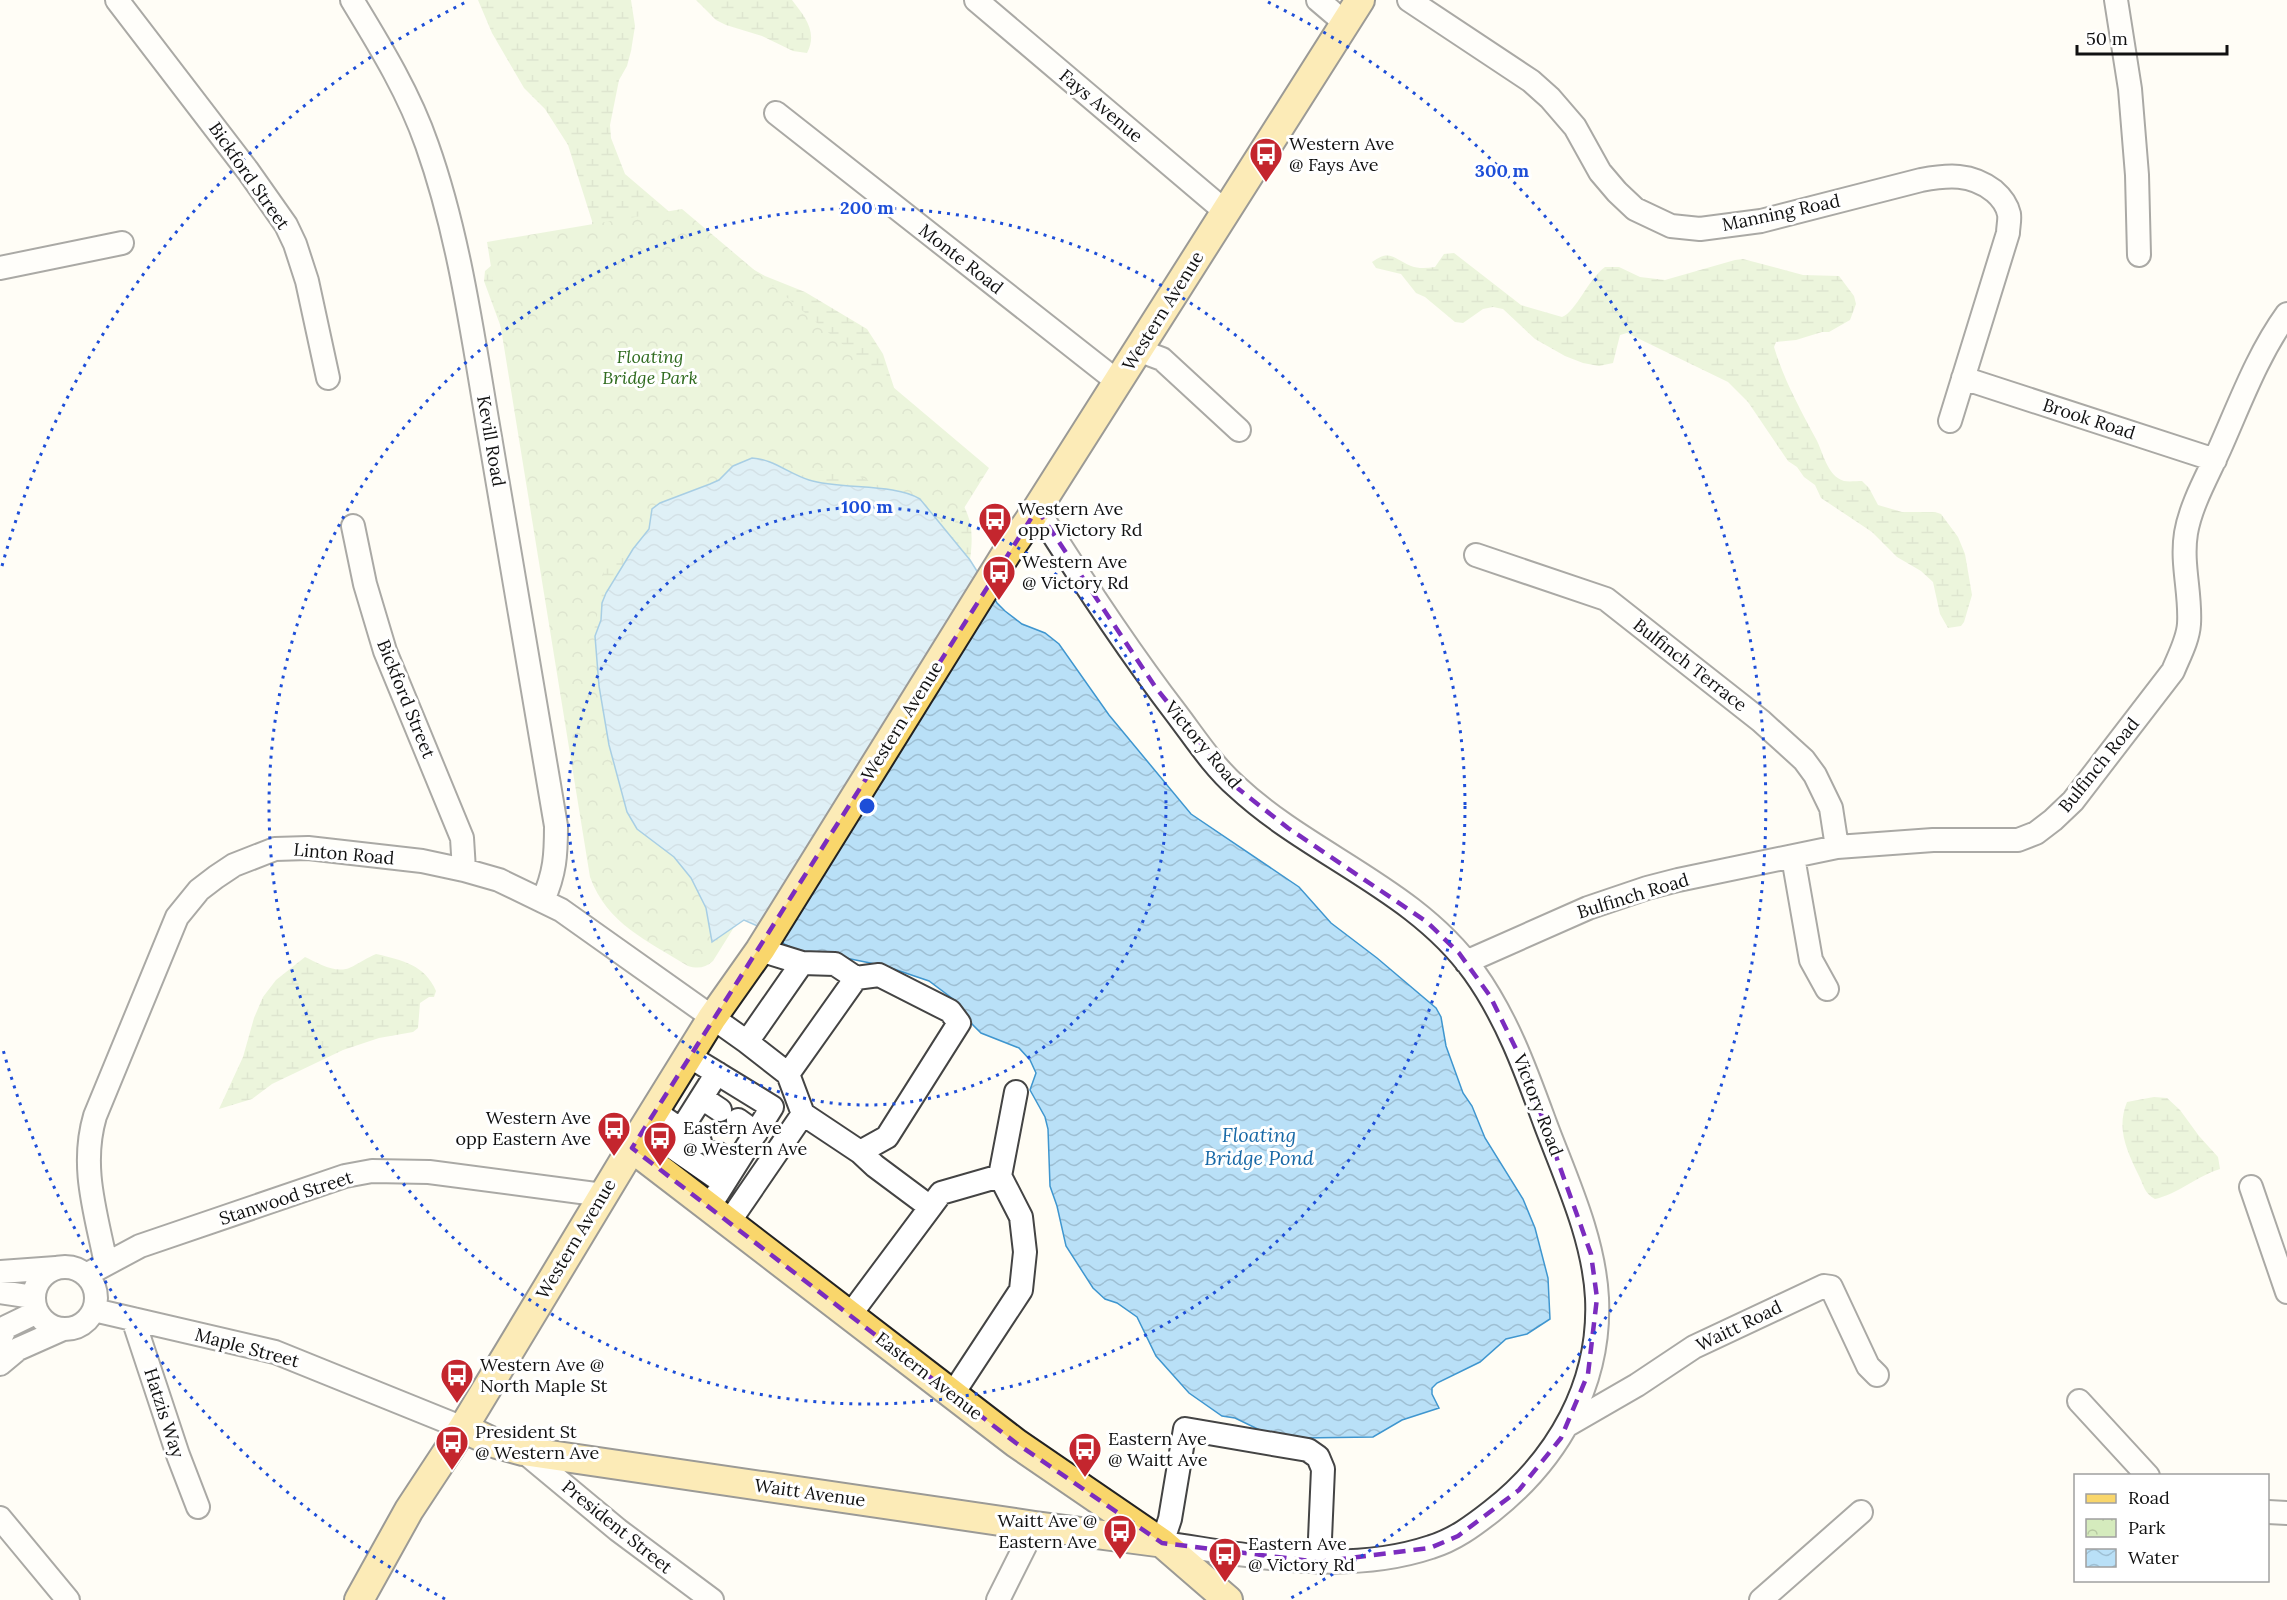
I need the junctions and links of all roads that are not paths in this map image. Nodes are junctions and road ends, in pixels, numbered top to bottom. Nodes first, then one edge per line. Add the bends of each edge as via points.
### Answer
1 (117, 0) edge
2 (352, 0) edge
3 (976, 0) edge
4 (1318, 0) edge
5 (1409, 0) edge
6 (2116, 0) edge
7 (1352, 12) edge
8 (776, 113) dead end
9 (1226, 212) junction
10 (122, 243) dead end
11 (2139, 255) dead end
12 (0, 268) edge
13 (2287, 314) edge
14 (1138, 350) junction
15 (328, 378) dead end
16 (1963, 378) junction
17 (1118, 382) junction
18 (1950, 421) dead end
19 (1239, 430) dead end
20 (2215, 460) junction
21 (1037, 509) junction
22 (353, 526) dead end
23 (1476, 555) dead end
24 (1836, 847) junction
25 (1793, 857) junction
26 (464, 870) junction
27 (543, 900) junction
28 (762, 945) junction
29 (1466, 962) junction
30 (802, 963) junction
31 (856, 978) junction
32 (1827, 989) dead end
33 (712, 1018) junction
34 (747, 1042) junction
35 (689, 1056) junction
36 (717, 1073) junction
37 (788, 1074) junction
38 (1016, 1092) dead end
39 (654, 1111) junction
40 (802, 1113) junction
41 (729, 1115) junction
42 (632, 1148) junction
43 (860, 1152) junction
44 (712, 1154) junction
45 (1000, 1176) junction
46 (2251, 1187) dead end
47 (603, 1195) junction
48 (930, 1207) junction
49 (719, 1215) junction
50 (106, 1264) junction
51 (56, 1268) junction
52 (0, 1272) edge
53 (86, 1275) junction
54 (0, 1292) edge
55 (2287, 1292) edge
56 (0, 1298) edge
57 (35, 1305) junction
58 (94, 1310) junction
59 (850, 1315) junction
60 (133, 1319) junction
61 (63, 1329) junction
62 (3, 1333) edge
63 (0, 1364) edge
64 (1877, 1375) dead end
65 (952, 1395) junction
66 (2079, 1401) dead end
67 (1566, 1426) junction
68 (463, 1428) junction
69 (523, 1451) junction
70 (2146, 1474) edge
71 (198, 1507) dead end
72 (1861, 1512) dead end
73 (2269, 1512) edge
74 (2287, 1513) edge
75 (0, 1518) edge
76 (1035, 1526) junction
77 (1162, 1543) junction
78 (1319, 1562) junction
79 (68, 1600) edge
80 (359, 1600) edge
81 (712, 1600) edge
82 (998, 1600) edge
83 (1228, 1600) edge
84 (1761, 1600) edge

1 - 15 street, Bickford Street via 286,225 307,281
2 - 27 street, Kevill Road via 412,106 453,235 556,826 553,878
3 - 9 street, Fays Avenue
4 - 7 street
5 - 16 street, Manning Road via 1531,81 1575,127 1600,172 1617,192 1635,209 1671,226 1701,229 1761,221 1946,176 1975,179 1987,185 2001,197 2009,214 2008,233
6 - 11 street via 2130,89
7 - 9 main road, Western Avenue
8 - 17 street, Monte Road
9 - 14 main road, Western Avenue
10 - 12 street
13 - 20 street, Bulfinch Road via 2260,359
14 - 17 main road, Western Avenue
14 - 19 street via 1162,359
16 - 18 street, Manning Road
16 - 20 street, Brook Road
17 - 21 main road, Western Avenue
20 - 24 street, Bulfinch Road via 2187,530 2184,555 2189,626 2184,646 2173,671 2073,801 2036,833 2018,840 1933,840
21 - 28 main road, Western Avenue
21 - 29 street, Victory Road via 1156,688 1236,787 1287,828 1402,903
22 - 26 street, Bickford Street via 385,651 462,838
23 - 24 street, Bulfinch Terrace via 1606,599 1761,721 1815,775 1831,808
24 - 25 street, Bulfinch Road
25 - 29 street, Bulfinch Road via 1647,888 1588,908
25 - 32 street via 1812,960
26 - 27 street, Linton Road via 499,880
26 - 50 street, Linton Road via 422,861 308,848 275,849 234,865 187,903 164,945 89,1136 90,1190
27 - 33 street, Linton Road
28 - 30 street
28 - 33 main road, Western Avenue
29 - 67 street, Victory Road via 1490,996 1522,1061 1591,1254 1597,1298 1596,1337 1588,1374
30 - 31 street via 835,964
30 - 34 street
31 - 37 street
31 - 43 street via 879,975 950,1011 959,1023 887,1137
33 - 34 street, Linton Road
33 - 35 main road, Western Avenue
34 - 37 street, Linton Road
35 - 36 street
35 - 39 main road, Western Avenue
36 - 41 street
36 - 41 street via 772,1107
37 - 40 street
38 - 45 street
39 - 42 main road, Western Avenue
39 - 44 street
40 - 43 street
40 - 49 street
41 - 44 street
41 - 44 street
42 - 47 main road, Western Avenue
42 - 49 main road, Eastern Avenue
43 - 48 street
44 - 49 street
45 - 48 street via 941,1192
45 - 65 street via 1021,1216 1025,1252 1021,1290
46 - 55 street
47 - 50 street, Stanwood Street via 429,1172 372,1171 345,1176 140,1246
47 - 68 main road, Western Avenue
48 - 59 street
49 - 59 main road, Eastern Avenue
50 - 53 street, Stanwood Street
51 - 52 street
51 - 53 street via 68,1267
51 - 57 street via 47,1272 35,1287
53 - 58 street via 95,1292
54 - 57 street
56 - 62 street via 7,1313
57 - 61 street via 43,1321
57 - 62 street
58 - 60 street, Maple Street
58 - 61 street via 83,1324
59 - 65 main road, Eastern Avenue
60 - 68 street, Maple Street via 275,1352
60 - 71 street, Hatzis Way
61 - 63 street via 18,1349
64 - 67 street, Waitt Road via 1868,1366 1831,1287 1824,1286 1694,1347
65 - 77 main road, Eastern Avenue
66 - 70 street
67 - 78 street, Victory Road via 1555,1447 1519,1490 1458,1536 1395,1556
68 - 69 main road, Waitt Avenue
68 - 80 main road, Western Avenue via 409,1510
69 - 76 main road, Waitt Avenue
69 - 81 street, President Street via 618,1530
72 - 84 street
73 - 74 street
75 - 79 street
76 - 77 main road, Waitt Avenue
76 - 82 street
77 - 78 street, Victory Road
77 - 78 street via 1170,1519 1185,1429 1308,1450 1318,1457 1323,1468
77 - 83 main road, Eastern Avenue

